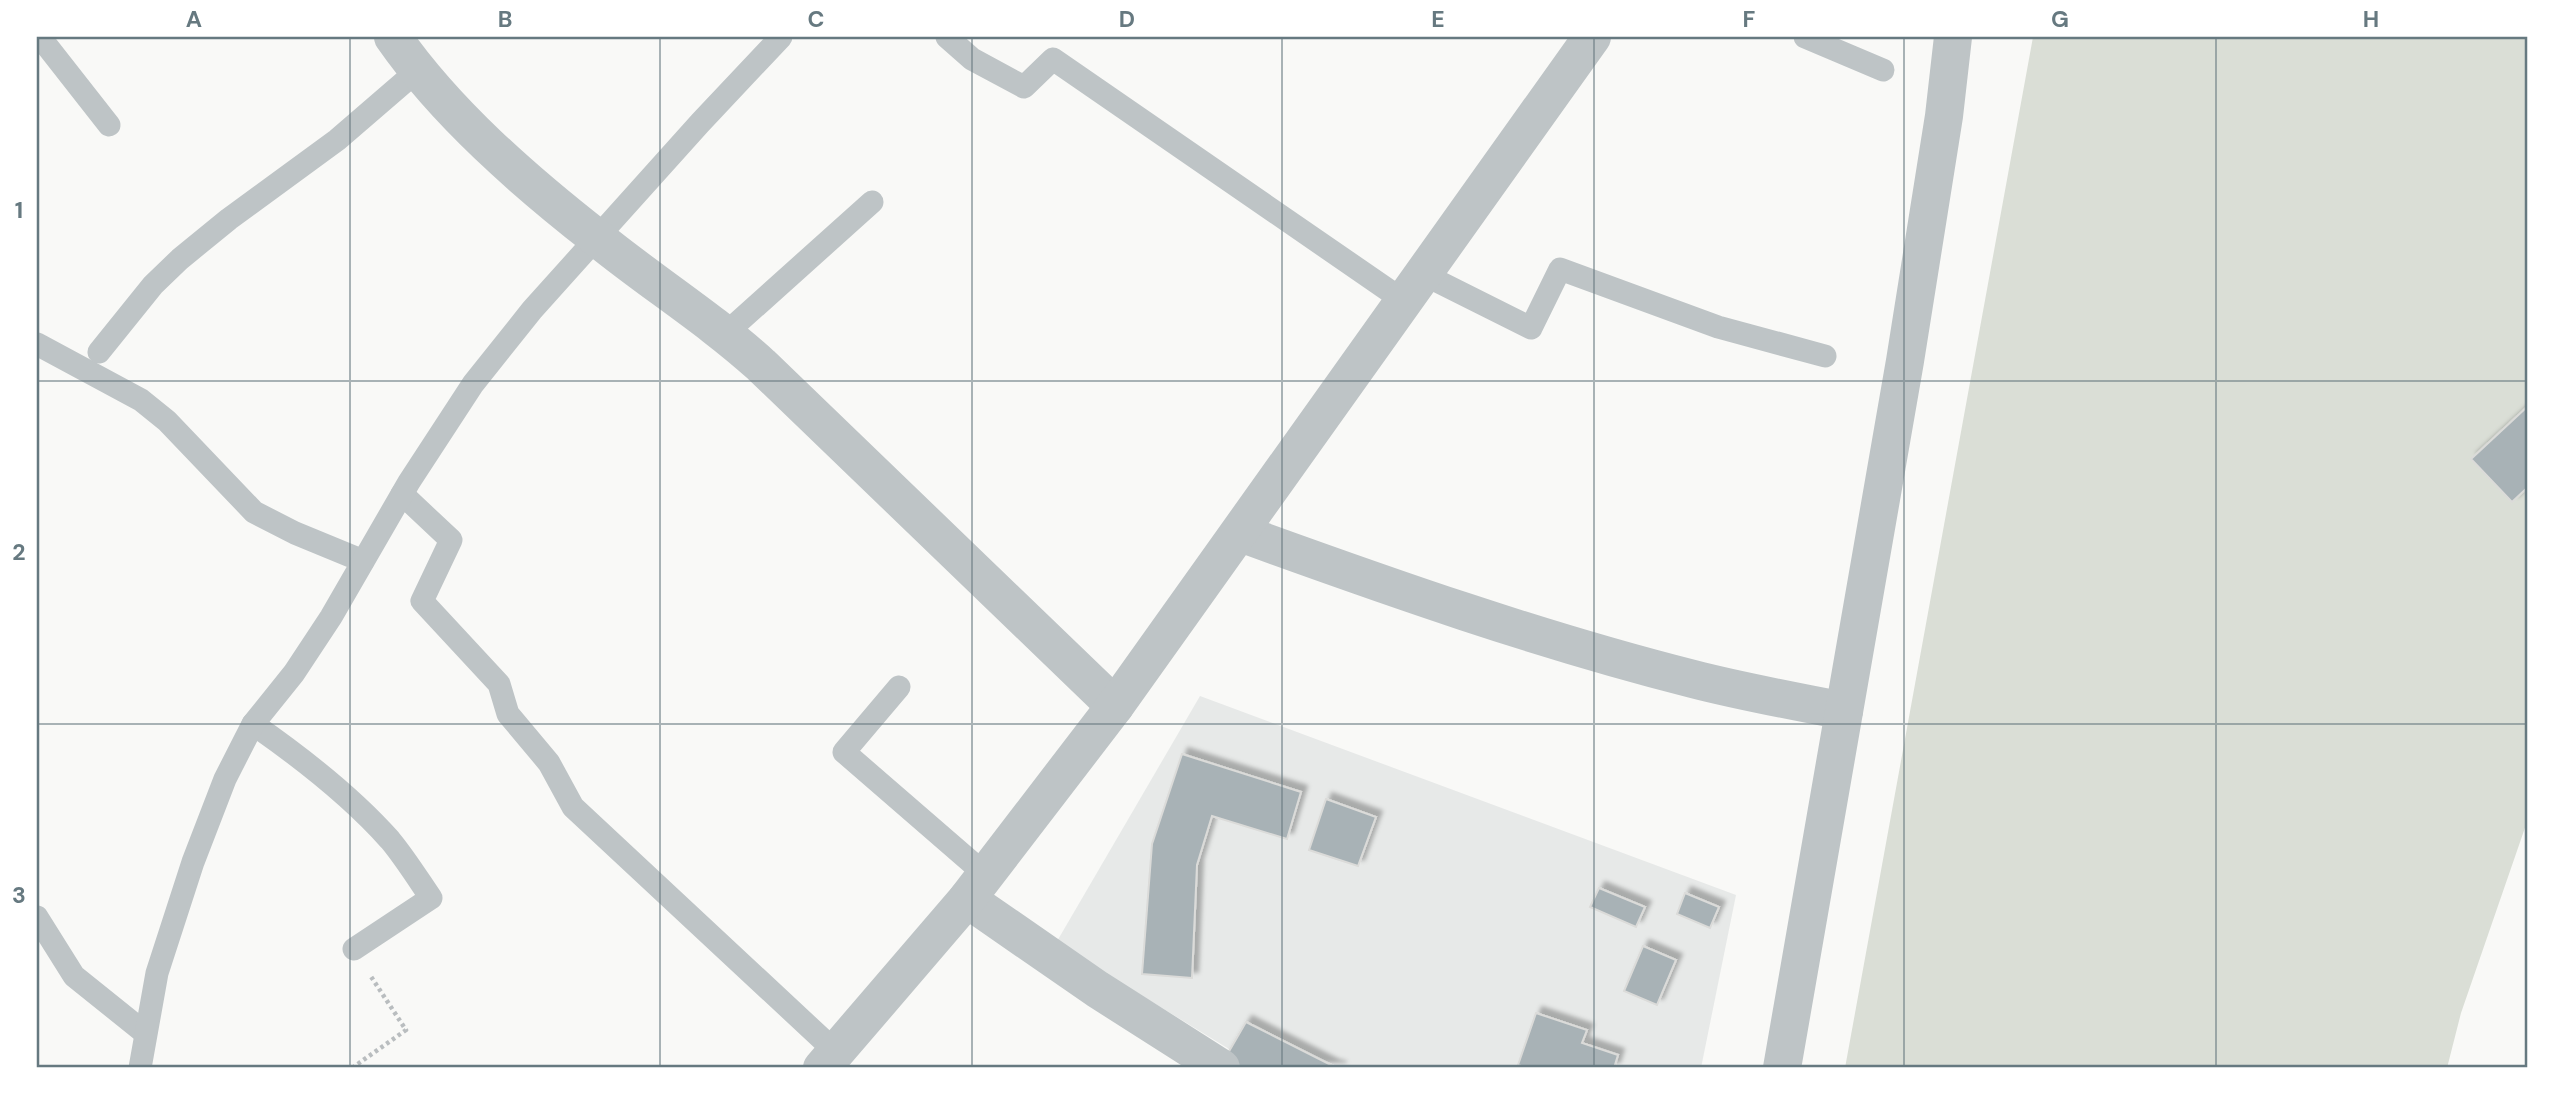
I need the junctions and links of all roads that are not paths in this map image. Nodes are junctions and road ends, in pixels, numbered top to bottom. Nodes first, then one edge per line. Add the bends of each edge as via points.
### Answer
1 (40, 37) edge
2 (393, 37) edge
3 (781, 37) edge
4 (947, 37) edge
5 (1592, 37) edge
6 (1805, 37) edge
7 (1953, 37) edge
8 (1883, 70) dead end
9 (417, 71) junction
10 (109, 125) dead end
11 (872, 202) dead end
12 (597, 239) junction
13 (1414, 287) junction
14 (726, 333) junction
15 (37, 344) edge
16 (99, 352) dead end
17 (1825, 356) dead end
18 (402, 494) junction
19 (1240, 533) junction
20 (363, 561) junction
21 (899, 687) dead end
22 (1115, 706) junction
23 (1844, 711) junction
24 (253, 724) junction
25 (976, 887) junction
26 (37, 917) edge
27 (354, 948) road end
28 (145, 1033) junction
29 (829, 1060) edge
30 (140, 1068) edge
31 (1221, 1068) edge
32 (1782, 1068) edge

1 - 10 lane
2 - 9 street
3 - 12 lane
4 - 13 lane via 972,59 1024,87 1053,59
5 - 13 street
6 - 8 lane
7 - 23 street via 1908,347
9 - 12 street via 538,189
9 - 16 lane via 337,140 180,258
11 - 14 lane
12 - 14 street
12 - 18 lane via 473,384
13 - 17 lane via 1531,328 1560,269 1718,327
13 - 19 street
14 - 22 street
15 - 20 lane via 141,400 254,512
18 - 20 lane
18 - 29 lane via 450,540 422,601 499,684 508,714 549,763 573,807
19 - 22 street
19 - 23 street via 1562,642 1694,679
20 - 24 lane via 294,674
21 - 25 lane via 844,751
22 - 25 street
23 - 32 street
24 - 27 lane via 340,791 390,841 432,898
24 - 28 lane via 192,862 157,973
25 - 29 street
25 - 31 street via 1097,989
26 - 28 lane via 74,976
28 - 30 lane

